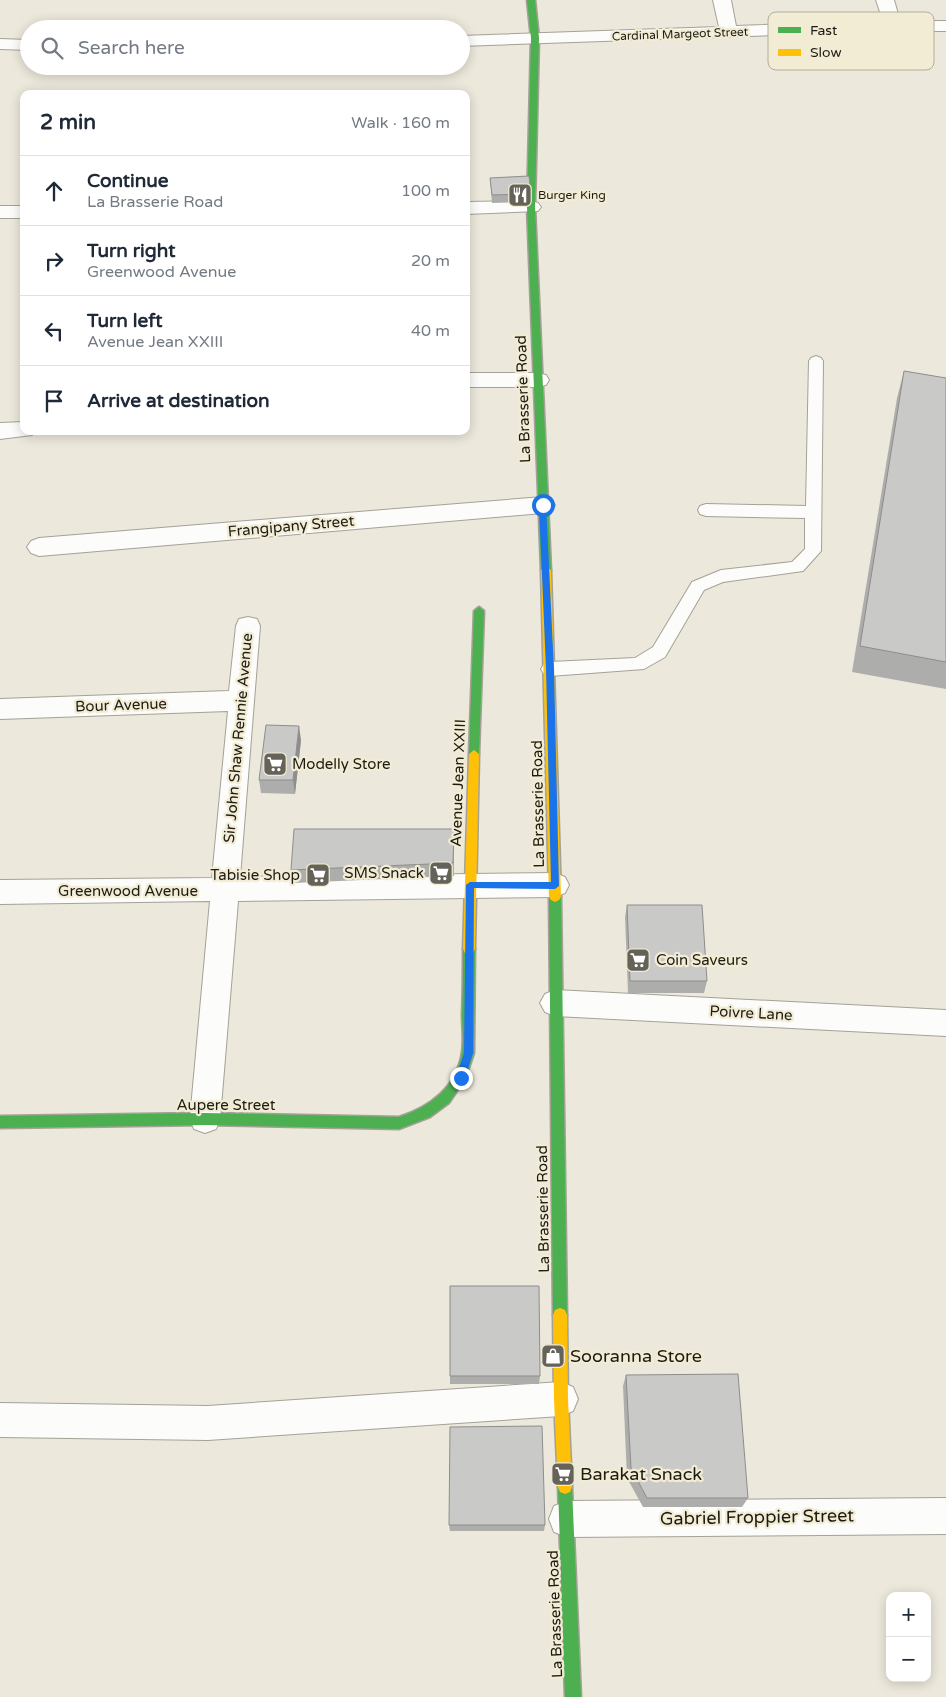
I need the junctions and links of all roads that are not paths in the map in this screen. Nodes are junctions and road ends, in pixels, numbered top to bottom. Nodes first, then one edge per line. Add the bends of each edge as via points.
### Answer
1 (531, 0) edge
2 (722, 0) edge
3 (885, 0) edge
4 (889, 12) edge
5 (768, 31) edge
6 (729, 33) junction
7 (535, 38) junction
8 (470, 41) edge
9 (0, 44) edge
10 (20, 45) edge
11 (531, 207) junction
12 (470, 208) edge
13 (0, 212) edge
14 (20, 212) edge
15 (816, 361) dead end
16 (470, 380) edge
17 (538, 380) junction
18 (20, 430) edge
19 (0, 431) edge
20 (543, 505) junction
21 (706, 510) dead end
22 (813, 512) junction
23 (39, 547) dead end
24 (479, 611) dead end
25 (248, 626) dead end
26 (550, 669) junction
27 (241, 701) junction
28 (0, 709) edge
29 (470, 885) junction
30 (555, 886) junction
31 (225, 890) junction
32 (0, 892) edge
33 (555, 1003) junction
34 (946, 1024) edge
35 (446, 1101) joint
36 (205, 1119) junction
37 (0, 1122) edge
38 (561, 1399) junction
39 (0, 1420) edge
40 (946, 1516) edge
41 (567, 1519) junction
42 (573, 1697) edge

1 - 7 main road, La Brasserie Road
2 - 6 street
3 - 4 street
5 - 6 street, Cardinal Margeot Street
6 - 7 street, Cardinal Margeot Street
7 - 8 street, Cardinal Margeot Street
7 - 11 main road, La Brasserie Road
9 - 10 street
11 - 12 street
11 - 17 main road, La Brasserie Road
13 - 14 street
15 - 22 lane
16 - 17 street
17 - 20 main road, La Brasserie Road
18 - 19 street
20 - 23 street, Frangipany Street
20 - 26 main road, La Brasserie Road
21 - 22 lane
22 - 26 lane via 813,551 797,567 721,576 698,586 660,652 638,664
24 - 29 main road, Avenue Jean XXIII
25 - 27 street, Sir John Shaw Rennie Avenue
26 - 30 main road, La Brasserie Road
27 - 28 street, Bour Avenue
27 - 31 street, Sir John Shaw Rennie Avenue
29 - 30 street, Greenwood Avenue
29 - 31 street, Greenwood Avenue
29 - 35 main road, Avenue Jean XXIII via 468,1053 461,1078
30 - 33 main road, La Brasserie Road
31 - 32 street, Greenwood Avenue
31 - 36 street, Sir John Shaw Rennie Avenue
33 - 34 street, Poivre Lane
33 - 38 main road, La Brasserie Road
35 - 36 main road, Aupere Street via 424,1116 399,1122
36 - 37 main road, Aupere Street
38 - 39 street via 208,1423
38 - 41 main road, La Brasserie Road
40 - 41 street, Gabriel Froppier Street
41 - 42 main road, La Brasserie Road

